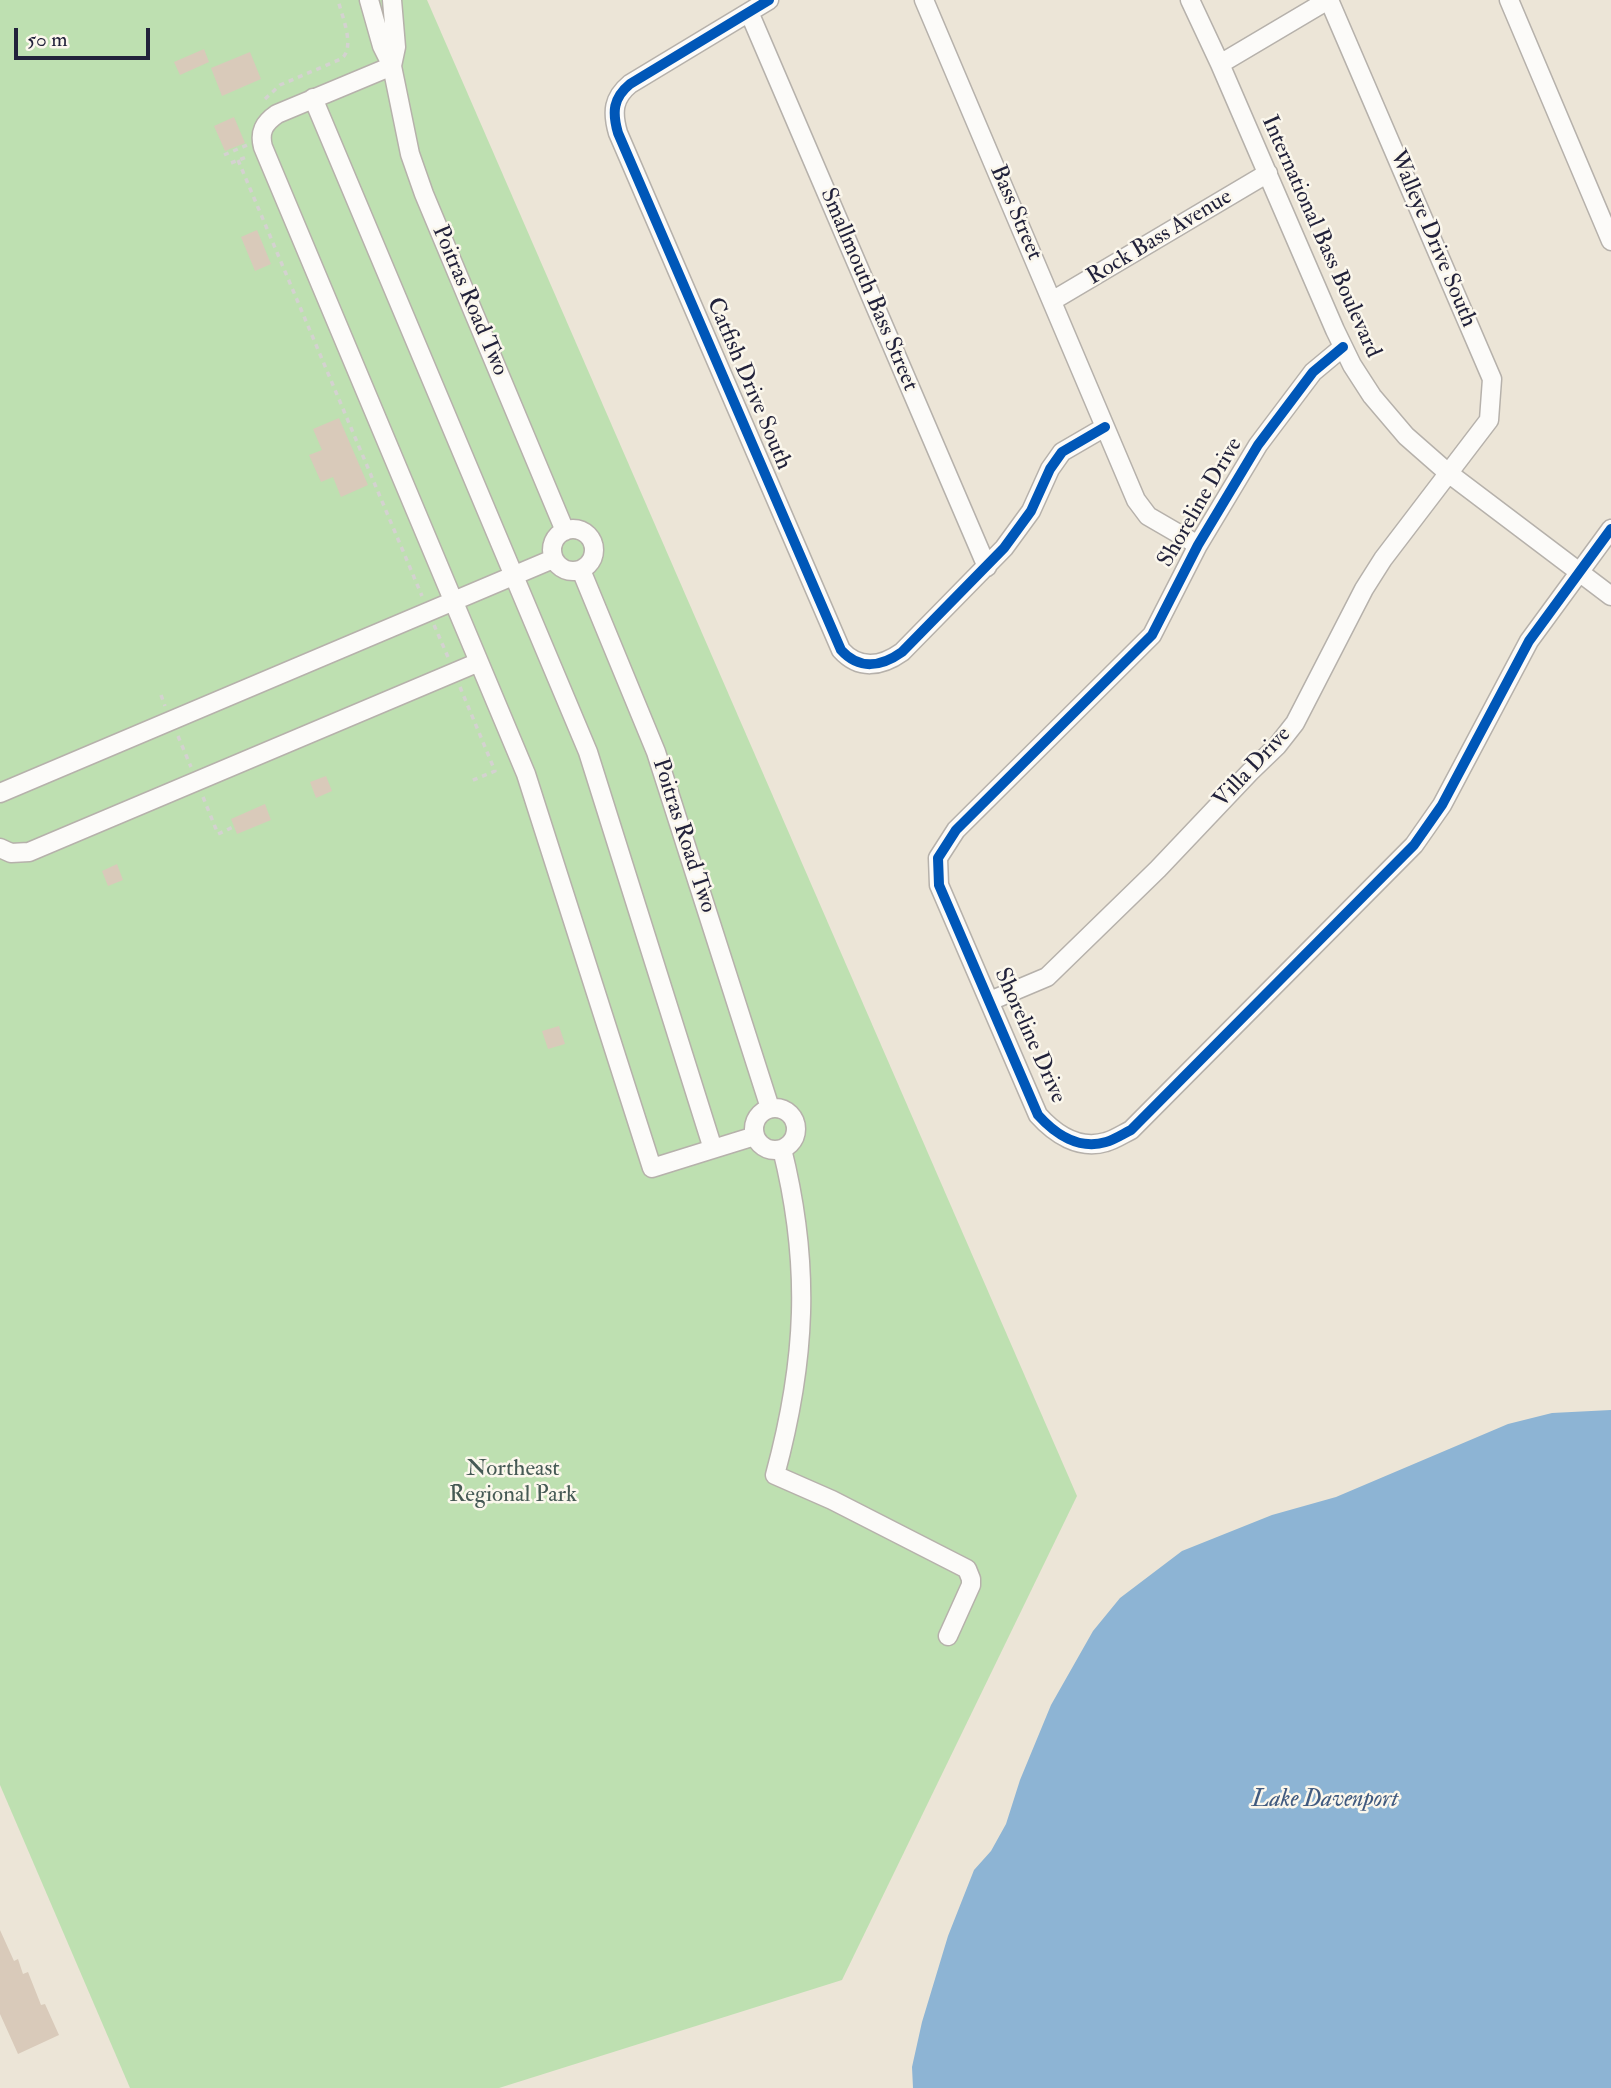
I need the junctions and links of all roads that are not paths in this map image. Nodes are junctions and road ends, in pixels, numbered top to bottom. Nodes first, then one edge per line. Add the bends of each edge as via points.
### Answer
1 (369, 0) edge
2 (392, 0) edge
3 (769, 0) edge
4 (924, 0) edge
5 (1190, 0) edge
6 (1329, 0) edge
7 (1509, 0) edge
8 (749, 12) junction
9 (1220, 64) junction
10 (392, 66) junction
11 (313, 98) junction
12 (1268, 173) junction
13 (1611, 241) edge
14 (1052, 301) junction
15 (1343, 346) junction
16 (1105, 427) junction
17 (1447, 472) junction
18 (1611, 529) edge
19 (565, 531) junction
20 (1198, 545) junction
21 (553, 559) junction
22 (987, 567) junction
23 (581, 570) junction
24 (1580, 572) junction
25 (514, 575) junction
26 (1611, 596) edge
27 (453, 601) junction
28 (479, 662) junction
29 (0, 793) edge
30 (0, 848) edge
31 (990, 1001) junction
32 (769, 1108) junction
33 (755, 1136) junction
34 (713, 1149) junction
35 (782, 1149) junction
36 (948, 1636) dead end

1 - 10 street, Poitras Road Two
2 - 10 street, Poitras Road Two via 396,47
3 - 8 street
4 - 14 street, Bass Street
5 - 9 street, International Bass Boulevard
6 - 9 street
6 - 17 street, Walleye Drive South via 1492,379 1489,420
7 - 13 street
8 - 22 street, Smallmouth Bass Street
8 - 22 street, Catfish Drive South via 630,83 617,96 613,114 835,639 848,657 865,665 884,663 902,652
9 - 12 street, International Bass Boulevard
10 - 11 street
10 - 19 street, Poitras Road Two via 410,154 424,194
11 - 25 street
11 - 27 street via 267,120 260,136 262,147
12 - 14 street, Rock Bass Avenue
12 - 15 street, International Bass Boulevard
14 - 16 street, Bass Street
15 - 17 street, International Bass Boulevard via 1383,410
15 - 20 street, Shoreline Drive via 1312,372 1258,445
16 - 20 street, Bass Street via 1142,510
16 - 22 street via 1062,452 1031,511
17 - 24 street, International Bass Boulevard
17 - 31 street, Villa Drive via 1364,589 1286,737 1047,977
18 - 24 street, Shoreline Drive
19 - 21 street via 552,544
19 - 23 street via 583,531 592,542 594,555
20 - 31 street, Shoreline Drive via 1152,635 956,830 938,858 939,885
21 - 23 street via 562,569
21 - 25 street
23 - 32 street, Poitras Road Two via 656,752
24 - 26 street, International Bass Boulevard
24 - 31 street, Shoreline Drive via 1530,641 1442,805 1414,845 1131,1130 1105,1143 1076,1143 1051,1130 1038,1115
25 - 27 street
25 - 34 street via 588,752
27 - 28 street
27 - 29 street
28 - 30 street via 29,852 10,853
28 - 34 street via 526,774 652,1168
32 - 33 street via 755,1121
32 - 35 street via 786,1111 796,1122 793,1142
33 - 34 street
33 - 35 street via 769,1149
35 - 36 street via 798,1224 802,1322 795,1388 775,1475 963,1566 970,1573 971,1585

